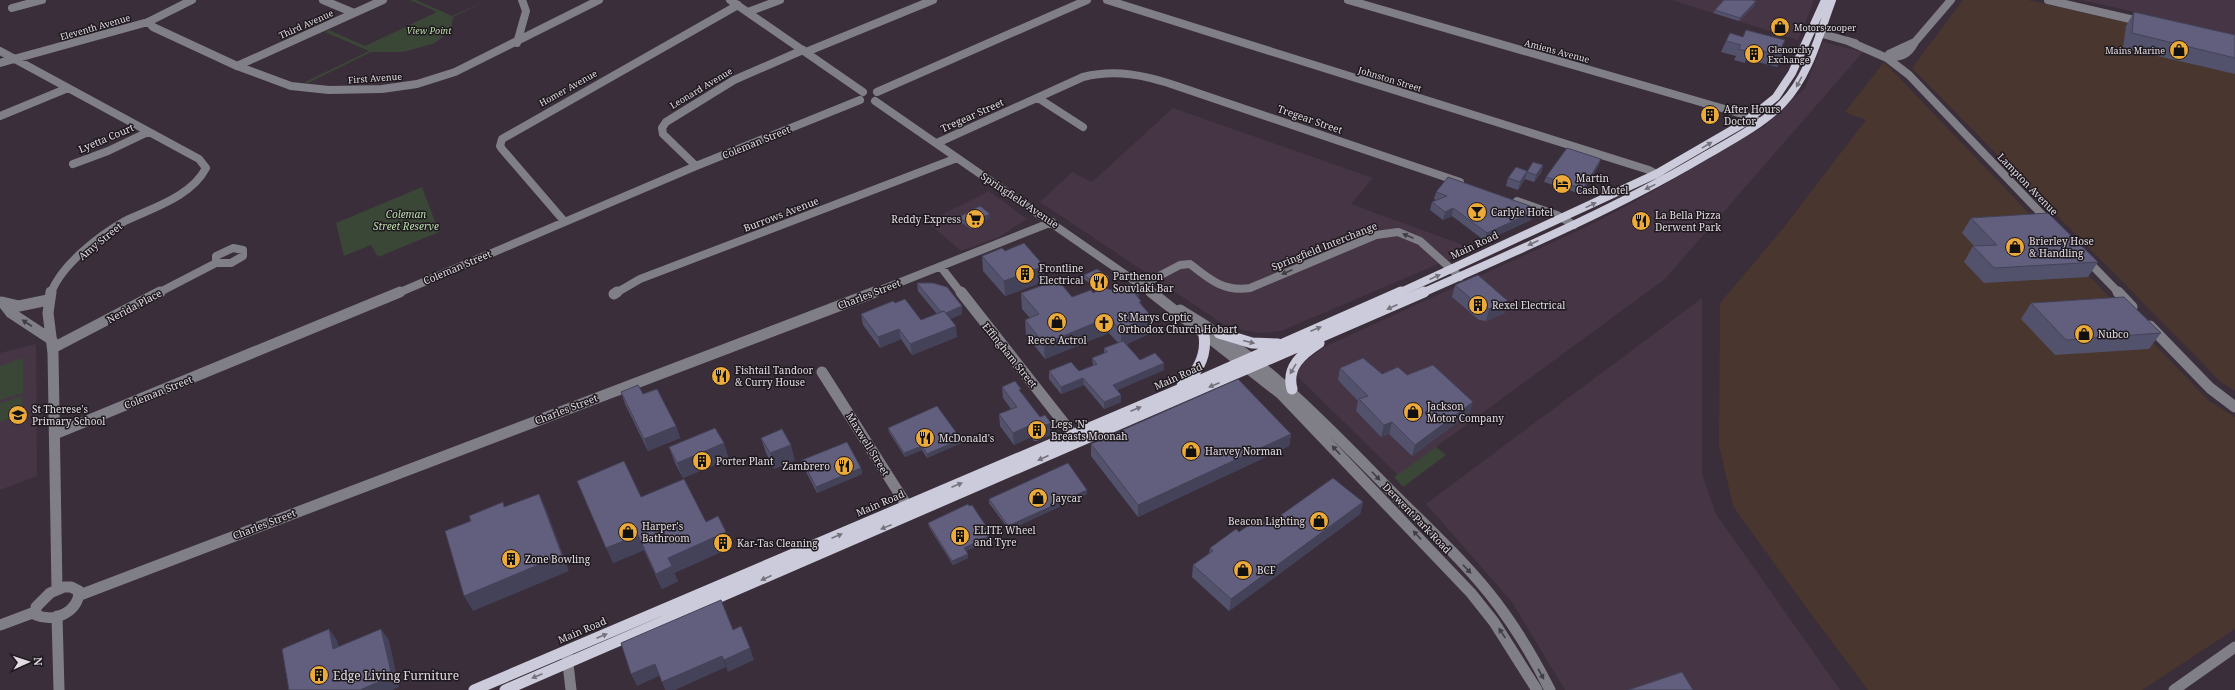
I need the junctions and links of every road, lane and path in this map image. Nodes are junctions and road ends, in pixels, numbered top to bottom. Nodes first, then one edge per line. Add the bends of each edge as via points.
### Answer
1 (42, 0) edge
2 (192, 0) edge
3 (323, 0) edge
4 (383, 0) edge
5 (522, 0) edge
6 (599, 0) edge
7 (730, 0) edge
8 (780, 0) edge
9 (933, 0) edge
10 (1087, 0) edge
11 (1107, 0) edge
12 (1348, 0) edge
13 (1825, 0) edge
14 (1832, 0) edge
15 (1951, 0) edge
16 (2048, 0) edge
17 (738, 5) junction
18 (12, 8) dead end
19 (748, 12) junction
20 (354, 13) junction
21 (148, 22) junction
22 (2151, 23) edge
23 (1815, 32) junction
24 (1915, 42) junction
25 (517, 43) junction
26 (0, 51) edge
27 (804, 51) junction
28 (1911, 51) junction
29 (1890, 57) junction
30 (16, 60) junction
31 (0, 64) edge
32 (237, 66) junction
33 (1907, 72) junction
34 (68, 88) junction
35 (862, 96) junction
36 (876, 96) junction
37 (1038, 98) junction
38 (0, 116) edge
39 (1751, 118) junction
40 (1760, 122) junction
41 (1083, 127) dead end
42 (148, 132) junction
43 (937, 143) junction
44 (957, 158) junction
45 (73, 164) dead end
46 (696, 166) junction
47 (1656, 174) junction
48 (1666, 179) junction
49 (1466, 184) edge
50 (1510, 199) edge
51 (1565, 218) junction
52 (564, 221) junction
53 (1052, 222) junction
54 (1574, 225) junction
55 (2056, 228) edge
56 (2078, 251) edge
57 (216, 263) dead end
58 (941, 267) junction
59 (1451, 270) junction
60 (1460, 277) junction
61 (1142, 285) junction
62 (614, 294) dead end
63 (48, 300) junction
64 (2, 302) edge
65 (1164, 302) junction
66 (1344, 328) junction
67 (1219, 333) junction
68 (1204, 335) junction
69 (52, 344) junction
70 (1280, 344) junction
71 (1247, 363) junction
72 (1261, 365) junction
73 (822, 372) dead end
74 (1292, 390) junction
75 (1176, 391) junction
76 (2235, 407) edge
77 (54, 434) junction
78 (1077, 439) junction
79 (910, 511) junction
80 (57, 589) junction
81 (80, 594) junction
82 (35, 612) junction
83 (57, 616) junction
84 (0, 625) edge
85 (2235, 647) edge
86 (567, 657) junction
87 (59, 690) edge
88 (474, 690) edge
89 (505, 690) edge
90 (571, 690) edge
91 (1537, 690) edge
92 (1550, 690) edge
93 (2174, 690) edge

1 - 18 street
2 - 21 street, Eleventh Avenue
3 - 20 street
4 - 20 street, Third Avenue
5 - 25 street via 526,11
6 - 25 street, First Avenue
7 - 17 street
8 - 19 street
9 - 27 street, Leonard Avenue
10 - 36 street
11 - 47 street, Johnston Street
12 - 39 street, Amiens Avenue
13 - 23 main road, Main Road
14 - 23 main road, Main Road
15 - 24 street
16 - 22 street
17 - 19 street
17 - 52 street, Homer Avenue via 502,139 502,149
19 - 27 street
20 - 32 street, Third Avenue
21 - 30 street, Eleventh Avenue
21 - 32 street, First Avenue via 153,27
23 - 29 street, Lampton Avenue
23 - 39 main road, Main Road via 1785,85 1768,105
23 -> 40 main road, Main Road via 1800,81 1794,92
24 - 28 street
24 - 29 street
25 - 32 street, First Avenue via 442,76 406,86 382,89 302,88
26 - 30 street, Amy Street
27 - 35 street
27 - 46 street, Leonard Avenue via 734,80 666,122 662,128 663,134
28 - 29 street via 1905,55
28 - 33 street
29 - 33 street, Lampton Avenue
30 - 31 street, Eleventh Avenue
30 - 34 street, Amy Street
33 - 55 street, Lampton Avenue
34 - 38 street
34 - 42 street, Amy Street
35 - 36 street
35 - 46 street, Coleman Street
36 - 43 street, Springfield Avenue
37 - 41 street
37 - 43 street, Tregear Street
37 - 49 street, Tregear Street via 1091,75 1134,73
39 - 40 street, Amiens Avenue
47 -> 39 main road, Main Road
40 - 48 main road, Main Road
42 - 45 street, Lyetta Court
42 - 63 street, Amy Street via 203,162 206,168 203,176 183,191 121,223 104,235 65,271
43 - 44 street, Springfield Avenue
44 - 53 street, Springfield Avenue
44 - 62 street, Burrows Avenue via 640,279
46 - 52 street, Coleman Street
47 - 48 street, Johnston Street
51 -> 47 main road, Main Road
48 -> 54 main road, Main Road
50 - 51 street
51 - 54 street
51 - 59 main road, Main Road
52 - 77 street, Coleman Street via 363,308
53 - 58 street, Charles Street
53 - 61 street, Springfield Avenue
54 -> 60 main road, Main Road
56 - 76 street via 2210,388
57 - 69 street, Nerida Place
58 - 78 street, Effingham Street
58 - 81 street, Charles Street
59 - 60 street, Springfield Interchange
59 -> 61 street, Springfield Interchange via 1420,241 1398,232 1390,232 1250,288 1235,291 1220,286 1190,264 1180,265
70 -> 59 main road, Main Road
60 -> 66 main road, Main Road
61 - 65 street, Springfield Avenue
63 - 64 street via 20,307
63 - 69 street
69 -> 64 street via 11,313
65 - 67 street, Springfield Avenue
65 - 68 street, Springfield Avenue
66 - 72 main road, Main Road
66 -> 74 main road via 1304,353 1289,376
67 -> 70 main road via 1252,343
67 - 71 street, Springfield Avenue
68 - 71 street, Springfield Avenue
68 - 75 main road via 1206,342 1199,366 1188,382
69 - 77 street
70 - 71 main road, Main Road
71 - 72 main road, Main Road
71 - 75 main road, Main Road
71 -> 78 main road, Main Road
91 -> 71 street, Derwent Park Road via 1494,622 1471,593 1281,394
72 - 74 street, Derwent Park Road
73 - 79 street, Maxwell Street
74 -> 92 street, Derwent Park Road via 1475,578 1501,609 1526,646
78 -> 75 main road, Main Road
77 - 80 street
78 - 79 main road, Main Road
79 - 86 main road, Main Road
80 - 81 street via 71,587
80 - 82 street via 39,602
81 - 83 street via 70,609
82 - 83 street via 44,618
82 - 84 street
83 - 87 street
85 - 93 street
86 - 88 main road, Main Road
86 -> 89 main road, Main Road
86 - 90 street

